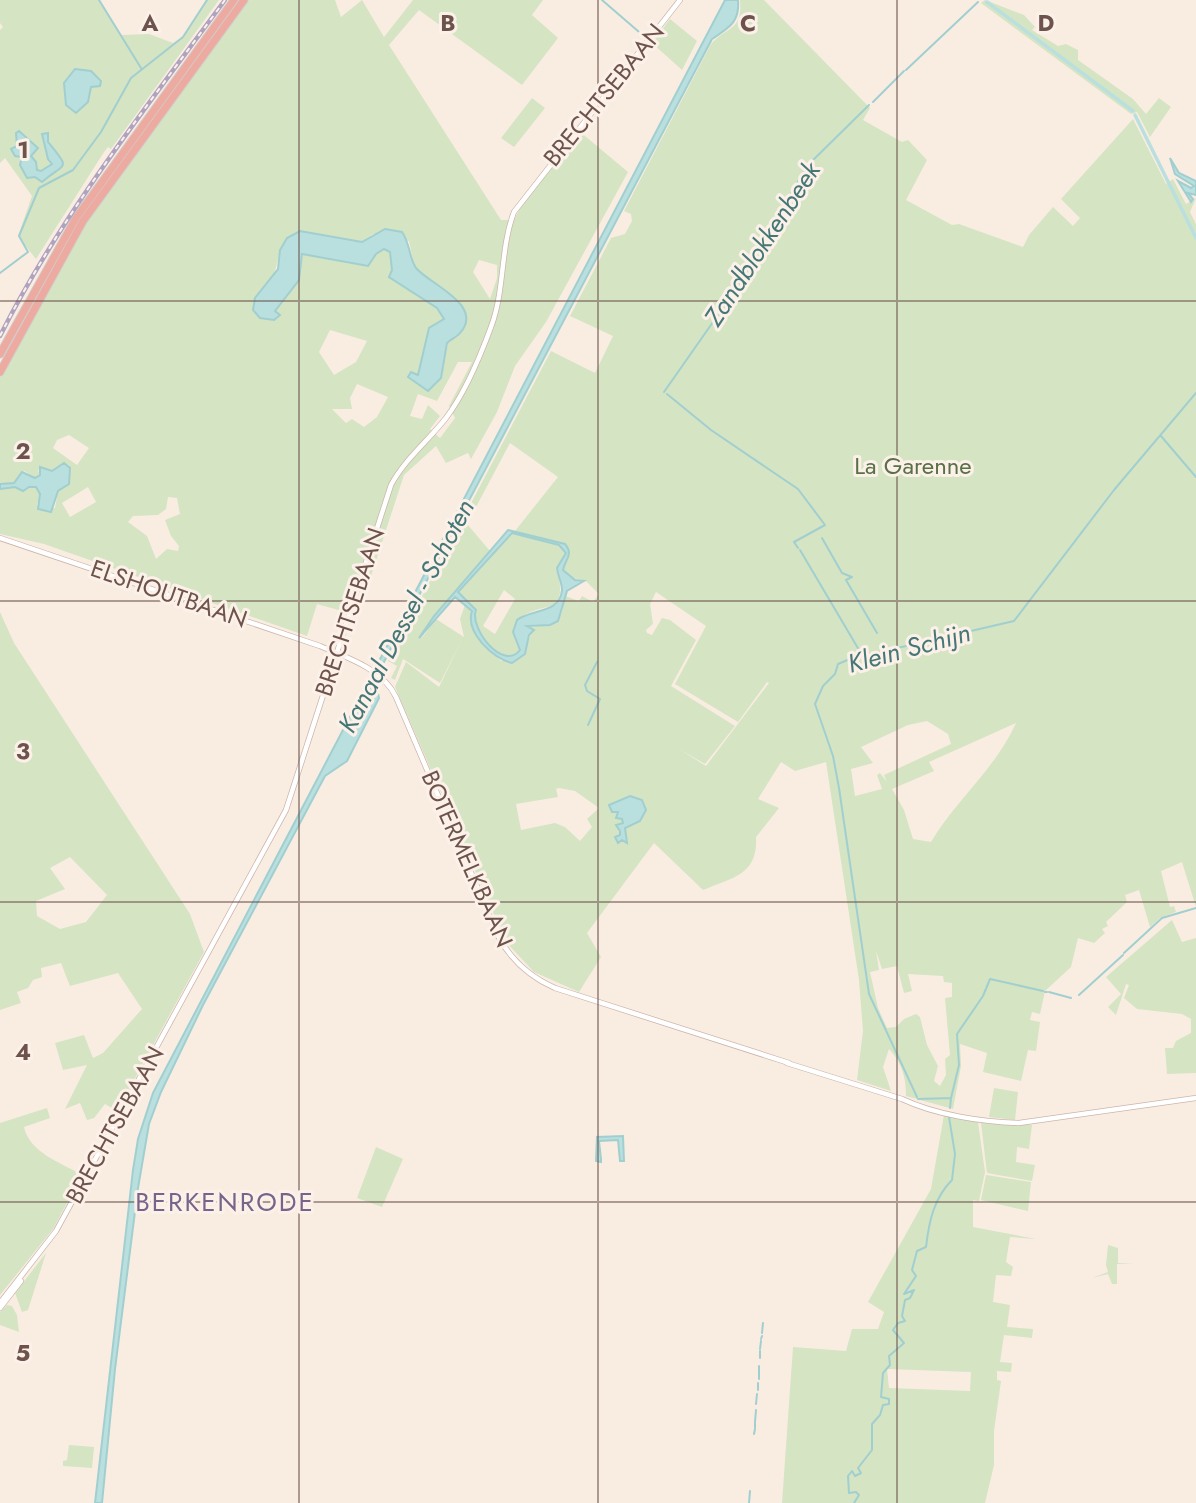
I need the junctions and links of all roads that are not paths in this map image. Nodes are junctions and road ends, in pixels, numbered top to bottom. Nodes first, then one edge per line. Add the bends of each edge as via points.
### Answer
1 (234, 0) edge
2 (244, 0) edge
3 (680, 0) edge
4 (0, 354) edge
5 (0, 372) edge
6 (0, 538) edge
7 (337, 652) junction
8 (1196, 1098) edge
9 (0, 1306) edge

1 - 4 highway via 76,218
2 - 5 highway via 83,221
3 - 7 main road, BRECHTSEBAAN via 514,212 491,327 450,412 391,485
6 - 7 main road, ELSHOUTBAAN
7 - 8 main road, BOTERMELKBAAN via 380,677 393,691 498,936 517,962 555,988 902,1100 1003,1122
7 - 9 main road, BRECHTSEBAAN via 286,810 74,1200

